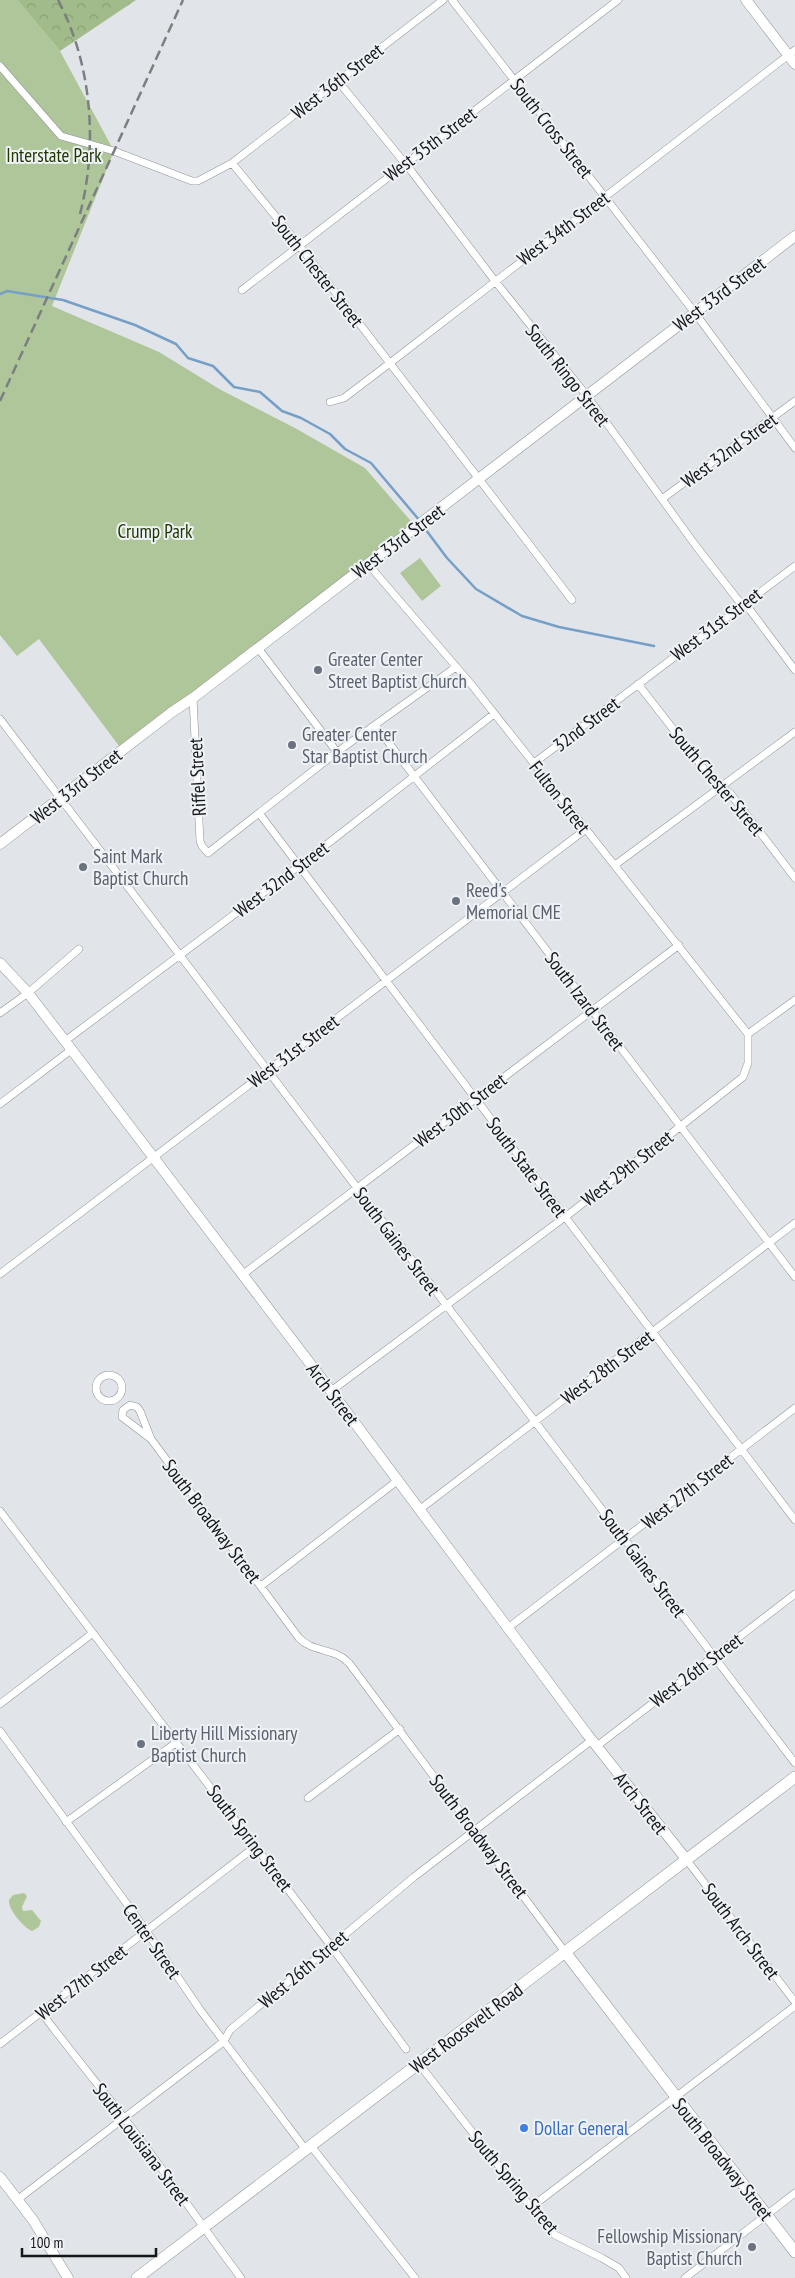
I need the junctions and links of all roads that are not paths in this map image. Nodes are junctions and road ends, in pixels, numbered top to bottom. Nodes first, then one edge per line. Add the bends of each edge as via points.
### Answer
1 (443, 0) edge
2 (452, 0) edge
3 (618, 0) edge
4 (746, 0) edge
5 (792, 53) edge
6 (795, 64) edge
7 (0, 66) edge
8 (514, 80) junction
9 (338, 81) junction
10 (232, 163) junction
11 (404, 163) junction
12 (604, 197) junction
13 (795, 236) edge
14 (299, 245) junction
15 (495, 281) junction
16 (242, 290) dead end
17 (695, 313) junction
18 (390, 363) junction
19 (587, 396) junction
20 (795, 401) edge
21 (330, 402) dead end
22 (773, 419) junction
23 (795, 448) edge
24 (478, 480) junction
25 (662, 499) junction
26 (368, 564) junction
27 (795, 566) edge
28 (572, 600) dead end
29 (743, 604) junction
30 (258, 648) junction
31 (456, 667) junction
32 (795, 670) edge
33 (638, 684) junction
34 (193, 698) junction
35 (494, 714) junction
36 (0, 719) edge
37 (376, 726) junction
38 (795, 732) edge
39 (337, 752) junction
40 (534, 763) junction
41 (415, 776) junction
42 (719, 788) junction
43 (60, 798) junction
44 (259, 813) junction
45 (586, 829) junction
46 (0, 844) edge
47 (299, 866) junction
48 (615, 866) junction
49 (795, 878) edge
50 (503, 893) junction
51 (679, 945) junction
52 (79, 949) dead end
53 (180, 955) junction
54 (0, 963) edge
55 (386, 980) junction
56 (28, 993) junction
57 (795, 1000) edge
58 (592, 1011) junction
59 (0, 1013) edge
60 (748, 1034) junction
61 (68, 1045) junction
62 (268, 1071) junction
63 (476, 1099) junction
64 (0, 1104) edge
65 (680, 1126) junction
66 (154, 1158) junction
67 (357, 1188) junction
68 (565, 1217) junction
69 (795, 1223) edge
70 (770, 1244) junction
71 (0, 1274) edge
72 (242, 1275) junction
73 (795, 1277) edge
74 (446, 1305) junction
75 (652, 1333) junction
76 (331, 1391) junction
77 (118, 1399) dead end
78 (125, 1407) junction
79 (795, 1408) edge
80 (535, 1422) junction
81 (151, 1438) junction
82 (741, 1449) junction
83 (397, 1481) junction
84 (419, 1510) junction
85 (0, 1511) edge
86 (795, 1520) edge
87 (624, 1539) junction
88 (261, 1586) junction
89 (795, 1594) edge
90 (508, 1628) junction
91 (93, 1633) junction
92 (714, 1656) junction
93 (0, 1704) edge
94 (400, 1730) junction
95 (0, 1731) edge
96 (177, 1742) junction
97 (594, 1743) junction
98 (795, 1763) edge
99 (795, 1777) edge
100 (308, 1798) dead end
101 (66, 1822) junction
102 (475, 1830) junction
103 (256, 1846) junction
104 (686, 1859) junction
105 (145, 1932) junction
106 (331, 1946) junction
107 (565, 1952) junction
108 (795, 2004) edge
109 (41, 2012) junction
110 (224, 2041) junction
111 (0, 2044) edge
112 (406, 2049) dead end
113 (419, 2064) junction
114 (676, 2098) junction
115 (124, 2118) junction
116 (308, 2148) junction
117 (0, 2177) edge
118 (795, 2194) edge
119 (17, 2200) junction
120 (530, 2208) junction
121 (767, 2216) junction
122 (204, 2227) junction
123 (795, 2252) edge
124 (68, 2278) edge
125 (137, 2278) edge
126 (241, 2278) edge
127 (415, 2278) edge
128 (626, 2278) edge
129 (685, 2278) edge

1 - 9 street, West 36th Street
2 - 8 street, South Cross Street
3 - 8 street, West 35th Street
4 - 5 street
5 - 6 street
5 - 12 street, West 34th Street
7 - 10 street via 55,131 68,140 114,151 192,181 204,180
8 - 11 street, West 35th Street
8 - 12 street, South Cross Street
9 - 10 street, West 36th Street
9 - 11 street, South Ringo Street
10 - 14 street, South Chester Street
11 - 14 street, West 35th Street
11 - 15 street, South Ringo Street
12 - 15 street, West 34th Street
12 - 17 street, South Cross Street
13 - 17 street, West 33rd Street
14 - 16 street, West 35th Street
14 - 18 street, South Chester Street
15 - 18 street, West 34th Street
15 - 19 street, South Ringo Street
17 - 19 street, West 33rd Street
17 - 22 street, South Cross Street
18 - 21 street, West 34th Street via 344,398
18 - 24 street, South Chester Street
19 - 24 street, West 33rd Street
19 - 25 street, South Ringo Street
20 - 22 street, West 32nd Street
22 - 23 street, South Cross Street
22 - 25 street, West 32nd Street
24 - 26 street, West 33rd Street
24 - 28 street, South Chester Street
25 - 29 street, South Ringo Street
26 - 30 street, West 33rd Street
26 - 31 street, Fulton Street
27 - 29 street, West 31st Street
29 - 32 street, South Ringo Street
29 - 33 street, West 31st Street
30 - 34 street, West 33rd Street
30 - 39 street
31 - 35 street, Fulton Street
31 - 37 street
33 - 40 street, 32nd Street
33 - 42 street, South Chester Street
34 - 43 street, West 33rd Street
34 - 44 street, Riffel Street via 202,846 208,853
35 - 40 street, Fulton Street
35 - 41 street, West 32nd Street
36 - 43 street, South Gaines Street
37 - 39 street
37 - 41 street, South Izard Street
38 - 42 street
39 - 44 street
40 - 45 street, Fulton Street
41 - 47 street, West 32nd Street
41 - 50 street, South Izard Street
42 - 48 street
42 - 49 street, South Chester Street via 730,793
43 - 46 street, West 33rd Street
43 - 53 street, South Gaines Street
44 - 47 street, South State Street
45 - 48 street, Fulton Street
45 - 50 street, West 31st Street
47 - 53 street, West 32nd Street
47 - 55 street, South State Street
48 - 51 street, Fulton Street
50 - 55 street, West 31st Street
50 - 58 street, South Izard Street
51 - 58 street, West 30th Street
51 - 60 street, Fulton Street
52 - 56 street
53 - 61 street, West 32nd Street
53 - 62 street, South Gaines Street
54 - 56 street, Arch Street
55 - 62 street, West 31st Street
55 - 63 street, South State Street
56 - 59 street
56 - 61 street, Arch Street
57 - 60 street
58 - 63 street, West 30th Street
58 - 65 street, South Izard Street
60 - 65 street, West 29th Street via 745,1075
61 - 64 street, West 32nd Street
61 - 66 street, Arch Street
62 - 66 street, West 31st Street
62 - 67 street, South Gaines Street
63 - 67 street, West 30th Street
63 - 68 street, South State Street
65 - 68 street, West 29th Street
65 - 70 street, South Izard Street
66 - 71 street, West 31st Street
66 - 72 street, Arch Street
67 - 72 street, West 30th Street
67 - 74 street, South Gaines Street
68 - 74 street, West 29th Street
68 - 75 street, South State Street
69 - 70 street, West 28th Street
70 - 73 street, South Izard Street
70 - 75 street, West 28th Street
72 - 76 street, Arch Street
74 - 76 street, West 29th Street
74 - 80 street, South Gaines Street
75 - 80 street, West 28th Street
75 - 82 street, South State Street
76 - 83 street, Arch Street
77 - 78 street, South Broadway Street
78 - 81 street, South Broadway Street via 122,1414 125,1421
78 - 81 street, South Broadway Street via 137,1407
79 - 82 street, West 27th Street
80 - 84 street, West 28th Street
80 - 87 street, South Gaines Street
81 - 88 street, South Broadway Street
82 - 86 street, South State Street
82 - 87 street, West 27th Street
83 - 84 street, Arch Street
83 - 88 street
84 - 90 street, Arch Street
85 - 91 street, South Spring Street
87 - 90 street, West 27th Street
87 - 92 street, South Gaines Street
88 - 94 street, South Broadway Street via 303,1643 342,1656
89 - 92 street, West 26th Street
90 - 97 street, Arch Street
91 - 93 street
91 - 96 street, South Spring Street
92 - 97 street, West 26th Street
92 - 98 street, South Gaines Street
94 - 100 street
94 - 102 street, South Broadway Street
95 - 101 street, Center Street
96 - 101 street
96 - 103 street, South Spring Street
97 - 102 street, West 26th Street
97 - 104 street, Arch Street
99 - 104 main road, West Roosevelt Road
101 - 105 street, Center Street
102 - 106 street, West 26th Street
102 - 107 street, South Broadway Street
103 - 105 street, West 27th Street
103 - 106 street, South Spring Street
104 - 107 main road, West Roosevelt Road
104 - 108 street, South Arch Street
105 - 109 street, West 27th Street
105 - 110 street, Center Street
106 - 110 street, West 26th Street via 230,2030
106 - 112 street, South Spring Street
107 - 113 main road, West Roosevelt Road
107 - 114 main road, South Broadway Street
108 - 114 street
109 - 111 street, West 27th Street
109 - 115 street, South Louisiana Street
110 - 115 street, West 26th Street
110 - 116 street, Center Street
113 - 116 main road, West Roosevelt Road
113 - 120 street, South Spring Street
114 - 120 street
114 - 121 main road, South Broadway Street
115 - 119 street, West 26th Street
115 - 122 street, South Louisiana Street
116 - 122 main road, West Roosevelt Road
116 - 127 street, Center Street
117 - 119 street
118 - 121 street
119 - 124 street
120 - 128 street, South Spring Street via 554,2236 602,2258 619,2268
121 - 123 main road, South Broadway Street
121 - 129 street
122 - 125 main road, West Roosevelt Road
122 - 126 street, South Louisiana Street

